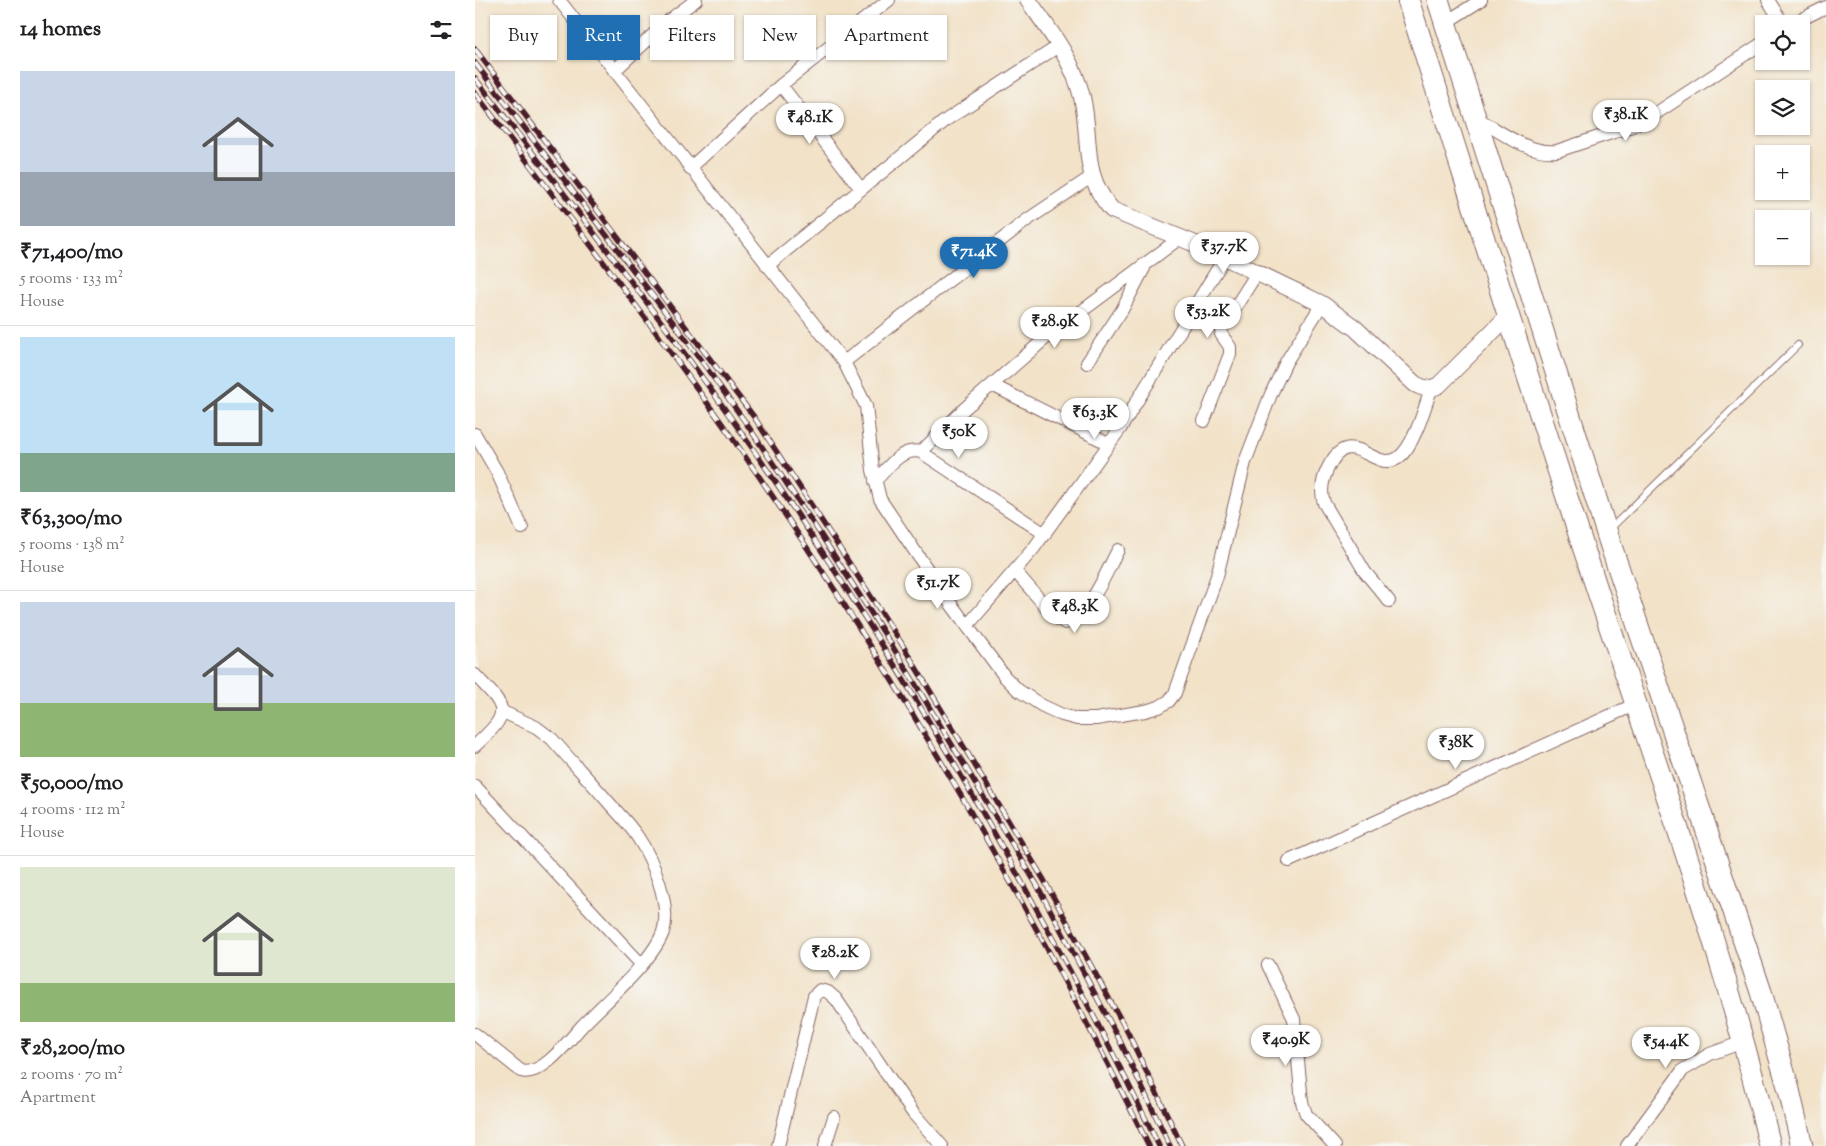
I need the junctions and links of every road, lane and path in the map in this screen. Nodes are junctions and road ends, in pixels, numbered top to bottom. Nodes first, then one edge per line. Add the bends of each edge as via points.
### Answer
1 (559, 0) edge
2 (696, 0) edge
3 (889, 0) edge
4 (1028, 0) edge
5 (1408, 0) edge
6 (1438, 0) edge
7 (1481, 0) edge
8 (1768, 0) edge
9 (1826, 7) edge
10 (1777, 15) edge
11 (1810, 15) edge
12 (1445, 23) junction
13 (1060, 45) junction
14 (1755, 48) edge
15 (614, 71) junction
16 (781, 85) junction
17 (1475, 117) junction
18 (690, 168) junction
19 (1091, 176) junction
20 (861, 189) junction
21 (1180, 238) junction
22 (1225, 257) junction
23 (1147, 263) junction
24 (767, 266) junction
25 (1257, 273) junction
26 (1322, 304) junction
27 (1508, 316) junction
28 (1798, 345) dead end
29 (844, 362) junction
30 (1087, 363) dead end
31 (991, 385) junction
32 (1431, 389) junction
33 (1204, 421) dead end
34 (475, 434) edge
35 (1109, 444) junction
36 (921, 452) junction
37 (875, 481) junction
38 (522, 528) dead end
39 (1607, 532) junction
40 (1045, 534) junction
41 (1118, 550) dead end
42 (1015, 571) junction
43 (1389, 601) dead end
44 (967, 626) junction
45 (475, 675) edge
46 (1635, 704) junction
47 (503, 712) junction
48 (475, 746) edge
49 (475, 786) edge
50 (1289, 861) dead end
51 (641, 964) junction
52 (1268, 965) dead end
53 (475, 1034) edge
54 (1743, 1042) junction
55 (834, 1117) dead end
56 (778, 1146) edge
57 (825, 1146) edge
58 (942, 1146) edge
59 (1335, 1146) edge
60 (1627, 1146) edge
61 (1770, 1146) edge
62 (1801, 1146) edge

1 - 15 street
2 - 15 street
3 - 16 street
4 - 13 street
5 - 27 highway
6 - 12 highway
7 - 12 street
8 - 10 street
9 - 11 street
12 - 17 highway
13 - 19 street via 1074,71 1082,98
13 - 20 street via 946,120
14 - 17 street via 1632,126 1557,150 1545,152 1530,148
15 - 18 street
16 - 18 street
16 - 20 street
17 - 39 highway
18 - 24 street
19 - 21 street via 1112,210
19 - 29 street via 1027,220
20 - 24 street
21 - 22 street
21 - 23 street
22 - 25 street
22 - 35 street
23 - 30 street via 1122,310
23 - 31 street via 1047,338
24 - 29 street
25 - 26 street
25 - 33 street via 1222,328 1221,334 1230,346 1230,354
26 - 32 street via 1355,328 1415,384
26 - 44 street via 1286,362 1271,394 1245,462 1217,576 1180,682 1169,701 1145,711 1097,719 1062,716 1018,690
27 - 32 street via 1439,385
27 - 46 highway
28 - 39 lane
29 - 37 street via 866,406
31 - 35 street
31 - 36 street
32 - 43 street via 1413,437 1399,457 1391,461 1382,460 1347,448 1339,452 1323,481 1321,493 1324,503 1365,572
34 - 38 street
35 - 40 street
36 - 37 street via 904,452
36 - 40 street
37 - 44 street via 880,499
39 - 62 highway via 1761,992
40 - 42 street
41 - 42 street via 1091,600 1065,623 1053,615
42 - 44 street
45 - 47 street via 501,704
46 - 50 street
46 - 54 highway
47 - 48 street via 500,721
47 - 51 street via 536,727 552,739 636,834 647,854 664,899 666,916 656,945
49 - 51 street
51 - 53 street via 535,1071 521,1072
52 - 59 street via 1294,1019 1306,1114
54 - 60 street via 1710,1054 1683,1070
54 - 61 highway
55 - 57 street
56 - 58 street via 812,1005 820,990 836,999 913,1113

